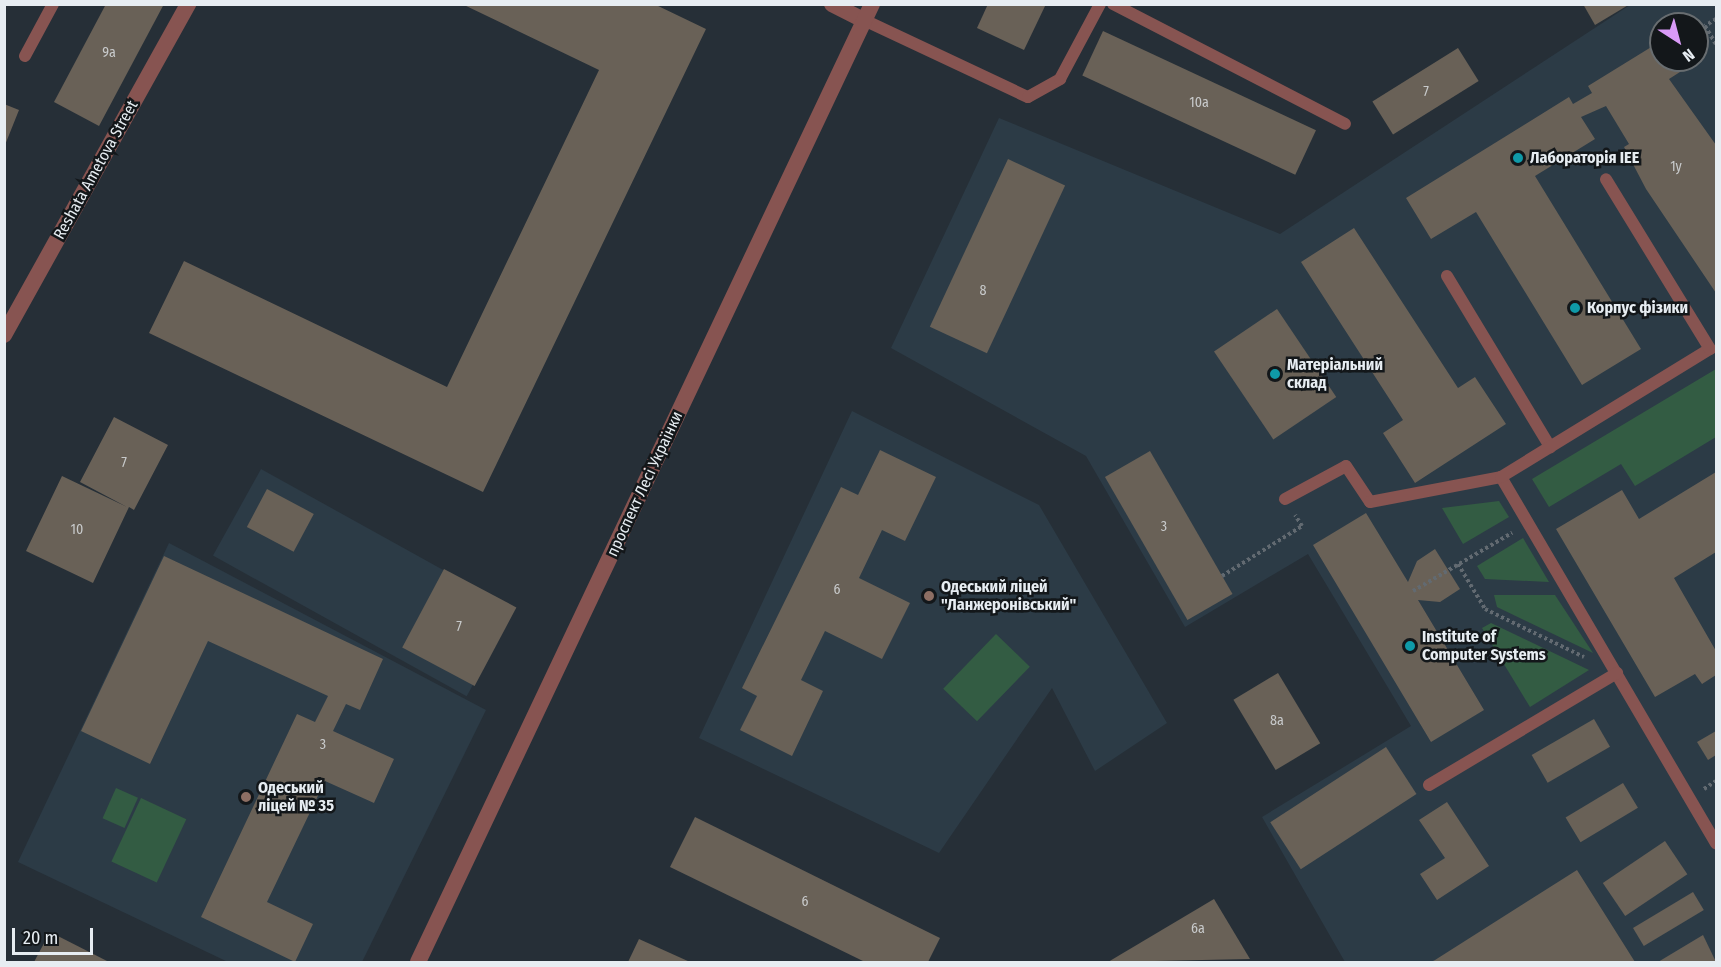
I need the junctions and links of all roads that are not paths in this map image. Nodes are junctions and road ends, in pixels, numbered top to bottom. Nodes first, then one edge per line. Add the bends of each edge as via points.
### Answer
1 (54, 4) edge
2 (188, 4) edge
3 (832, 4) edge
4 (872, 4) edge
5 (1100, 4) edge
6 (1113, 4) edge
7 (864, 20) junction
8 (25, 56) dead end
9 (1345, 124) dead end
10 (1606, 179) dead end
11 (1447, 276) dead end
12 (4, 334) edge
13 (1551, 447) junction
14 (1501, 477) junction
15 (1285, 499) road end
16 (1617, 673) junction
17 (1429, 785) dead end
18 (1716, 844) edge
19 (418, 963) edge

1 - 8 lane
2 - 12 street, Reshata Ametova Street
3 - 7 street
4 - 7 street, проспект Лесі Українки
5 - 7 lane via 1060,79 1028,98
6 - 9 lane
7 - 19 street, проспект Лесі Українки
10 - 13 lane via 1710,349
11 - 13 lane
13 - 14 lane
14 - 15 lane via 1370,502 1346,466
14 - 16 lane
16 - 17 lane
16 - 18 lane

